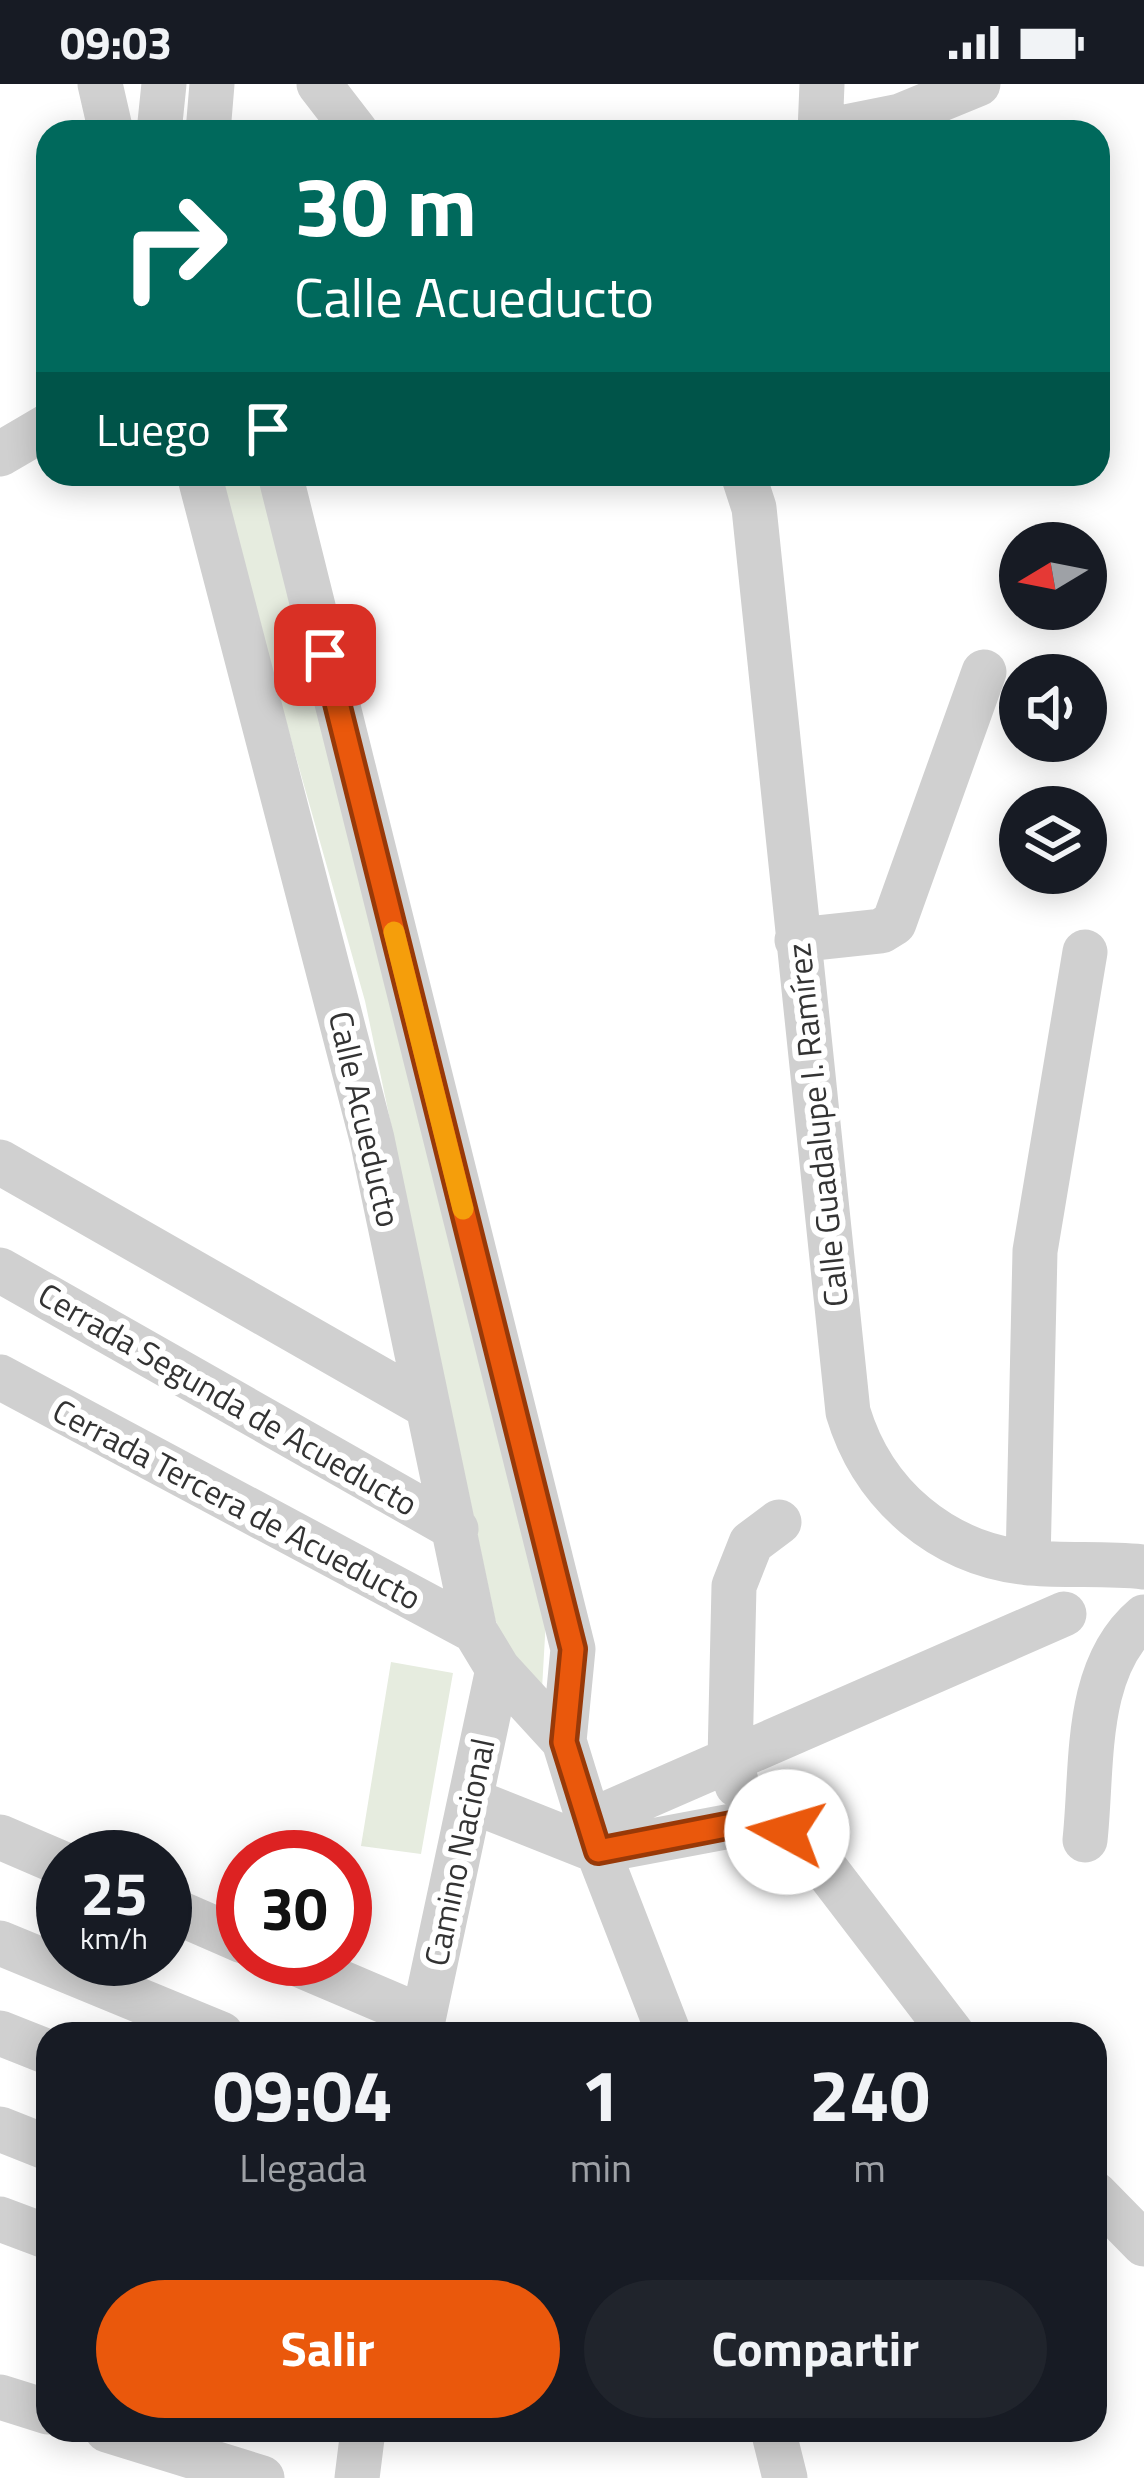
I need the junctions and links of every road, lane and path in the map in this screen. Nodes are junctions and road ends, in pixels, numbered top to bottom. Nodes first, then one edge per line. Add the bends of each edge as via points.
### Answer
1 (100, 84) edge
2 (164, 84) edge
3 (212, 84) edge
4 (319, 84) edge
5 (823, 84) edge
6 (978, 84) edge
7 (108, 120) edge
8 (160, 120) edge
9 (209, 120) edge
10 (347, 120) edge
11 (821, 120) edge
12 (880, 120) edge
13 (36, 433) edge
14 (0, 454) edge
15 (202, 486) edge
16 (283, 486) edge
17 (747, 486) edge
18 (984, 672) dead end
19 (797, 940) junction
20 (1085, 952) dead end
21 (0, 1162) edge
22 (0, 1270) edge
23 (0, 1378) edge
24 (428, 1406) junction
25 (779, 1522) dead end
26 (456, 1529) junction
27 (1028, 1563) junction
28 (1144, 1567) edge
29 (1064, 1614) dead end
30 (1144, 1617) edge
31 (486, 1650) junction
32 (564, 1742) junction
33 (730, 1759) junction
34 (472, 1801) junction
35 (747, 1822) junction
36 (594, 1836) junction
37 (0, 1837) edge
38 (1085, 1840) dead end
39 (36, 1852) edge
40 (0, 1942) edge
41 (340, 1986) edge
42 (192, 2022) edge
43 (413, 2022) edge
44 (422, 2022) edge
45 (664, 2022) edge
46 (943, 2022) edge
47 (0, 2033) edge
48 (36, 2047) edge
49 (0, 2129) edge
50 (36, 2143) edge
51 (1107, 2206) edge
52 (0, 2219) edge
53 (36, 2232) edge
54 (1144, 2244) edge
55 (0, 2397) edge
56 (36, 2408) edge
57 (146, 2442) edge
58 (362, 2442) edge
59 (776, 2442) edge
60 (262, 2478) edge
61 (358, 2478) edge
62 (785, 2478) edge

1 - 7 street
2 - 8 street
3 - 9 street
4 - 10 street
5 - 11 street
6 - 12 street
13 - 14 street
15 - 24 street, Calle Acueducto via 335,985
16 - 32 street via 573,1649
17 - 19 street, Calle Guadalupe I. Ramírez
18 - 19 street via 894,923
19 - 27 street, Calle Guadalupe I. Ramírez via 848,1412 859,1449 881,1482 943,1538
20 - 27 street via 1035,1251
21 - 24 street
22 - 26 street, Cerrada Segunda de Acueducto
23 - 31 street, Cerrada Tercera de Acueducto
24 - 26 street, Calle Acueducto
25 - 33 street via 752,1543 734,1586
26 - 31 street, Calle Acueducto
27 - 28 street, Calle Guadalupe I. Ramírez
29 - 33 street
30 - 38 street via 1113,1648 1102,1675
31 - 32 street
31 - 34 street, Camino Nacional
32 - 36 street
33 - 35 street
33 - 36 street
34 - 36 street
34 - 44 street, Camino Nacional
35 - 36 street
35 - 46 street via 787,1832 812,1851
36 - 45 street
37 - 39 street
40 - 42 street
41 - 43 street
47 - 48 street
49 - 50 street
51 - 54 street
52 - 53 street
55 - 56 street
57 - 60 street
58 - 61 street
59 - 62 street

